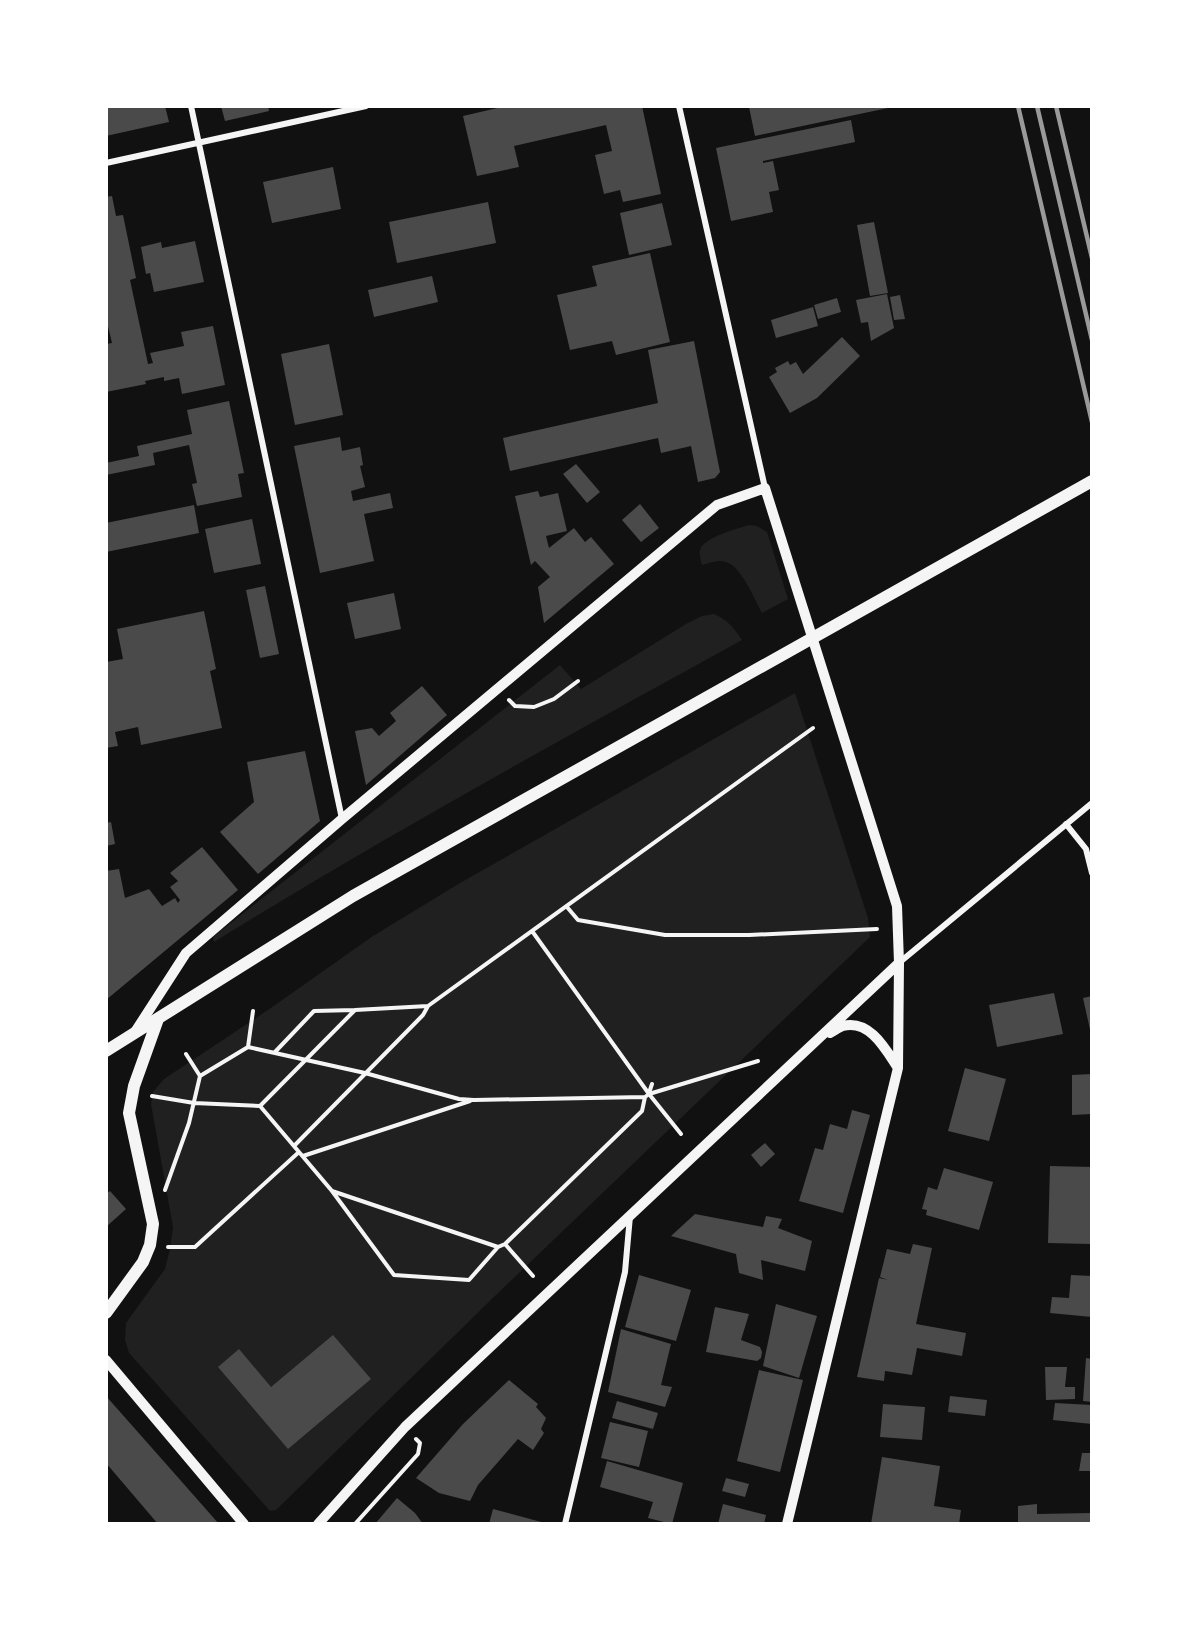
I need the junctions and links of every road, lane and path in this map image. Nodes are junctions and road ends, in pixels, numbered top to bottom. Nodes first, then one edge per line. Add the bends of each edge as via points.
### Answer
1 (191, 106) edge
2 (366, 106) edge
3 (679, 106) edge
4 (199, 144) junction
5 (106, 163) edge
6 (1092, 481) edge
7 (765, 488) junction
8 (578, 681) dead end
9 (498, 688) junction
10 (813, 728) dead end
11 (1092, 803) edge
12 (342, 819) junction
13 (1066, 824) junction
14 (1092, 873) edge
15 (567, 907) junction
16 (877, 929) dead end
17 (532, 931) junction
18 (899, 963) junction
19 (428, 1006) junction
20 (355, 1010) junction
21 (253, 1011) dead end
22 (158, 1019) junction
23 (135, 1033) junction
24 (819, 1038) junction
25 (248, 1047) junction
26 (110, 1048) edge
27 (274, 1053) junction
28 (186, 1054) dead end
29 (304, 1060) junction
30 (758, 1061) dead end
31 (898, 1068) junction
32 (365, 1073) junction
33 (200, 1076) junction
34 (652, 1084) dead end
35 (647, 1095) junction
36 (130, 1098) junction
37 (474, 1100) junction
38 (194, 1103) junction
39 (260, 1106) junction
40 (681, 1134) dead end
41 (294, 1146) junction
42 (299, 1152) junction
43 (303, 1156) junction
44 (332, 1191) junction
45 (164, 1192) dead end
46 (630, 1215) junction
47 (505, 1244) junction
48 (167, 1247) dead end
49 (498, 1247) junction
50 (532, 1276) dead end
51 (106, 1313) edge
52 (106, 1360) edge
53 (405, 1427) junction
54 (244, 1524) edge
55 (318, 1524) edge
56 (355, 1524) edge
57 (565, 1524) edge
58 (787, 1524) edge

1 - 4 street
2 - 4 street
3 - 7 street
4 - 5 street
4 - 12 street
6 - 22 main road via 364,890
7 - 9 street via 717,505
7 - 18 street via 897,906
8 - 9 path via 554,699 534,707 515,706
9 - 12 street
10 - 15 path
11 - 13 street
12 - 23 street via 186,953
13 - 14 street via 1086,849
13 - 18 street
15 - 16 path via 578,920 664,935
15 - 17 path
17 - 19 path
17 - 35 path
18 - 24 street
18 - 31 street
19 - 20 path
19 - 32 path
20 - 27 path via 314,1011
20 - 29 path
21 - 25 path
22 - 23 main road
22 - 36 main road
23 - 26 main road
24 - 31 street via 844,1026 864,1028 882,1043
24 - 46 street
25 - 27 path
25 - 33 path
27 - 29 path
28 - 33 path
29 - 32 path
29 - 39 path
30 - 35 path
31 - 58 street
32 - 37 path
32 - 41 path
33 - 38 path
34 - 35 path
35 - 37 path
35 - 40 path
35 - 47 path via 642,1111
36 - 38 path via 144,1094
36 - 51 main road via 129,1113 153,1224 143,1262
37 - 43 path
38 - 39 path
38 - 45 path
39 - 41 path
41 - 42 path
42 - 43 path
42 - 48 path via 195,1247
43 - 44 path
44 - 49 path
44 - 49 path via 394,1275 469,1280
46 - 53 street
46 - 57 street via 625,1272
47 - 49 path
47 - 50 path
52 - 54 street
53 - 55 street
53 - 56 path via 420,1443 418,1454

